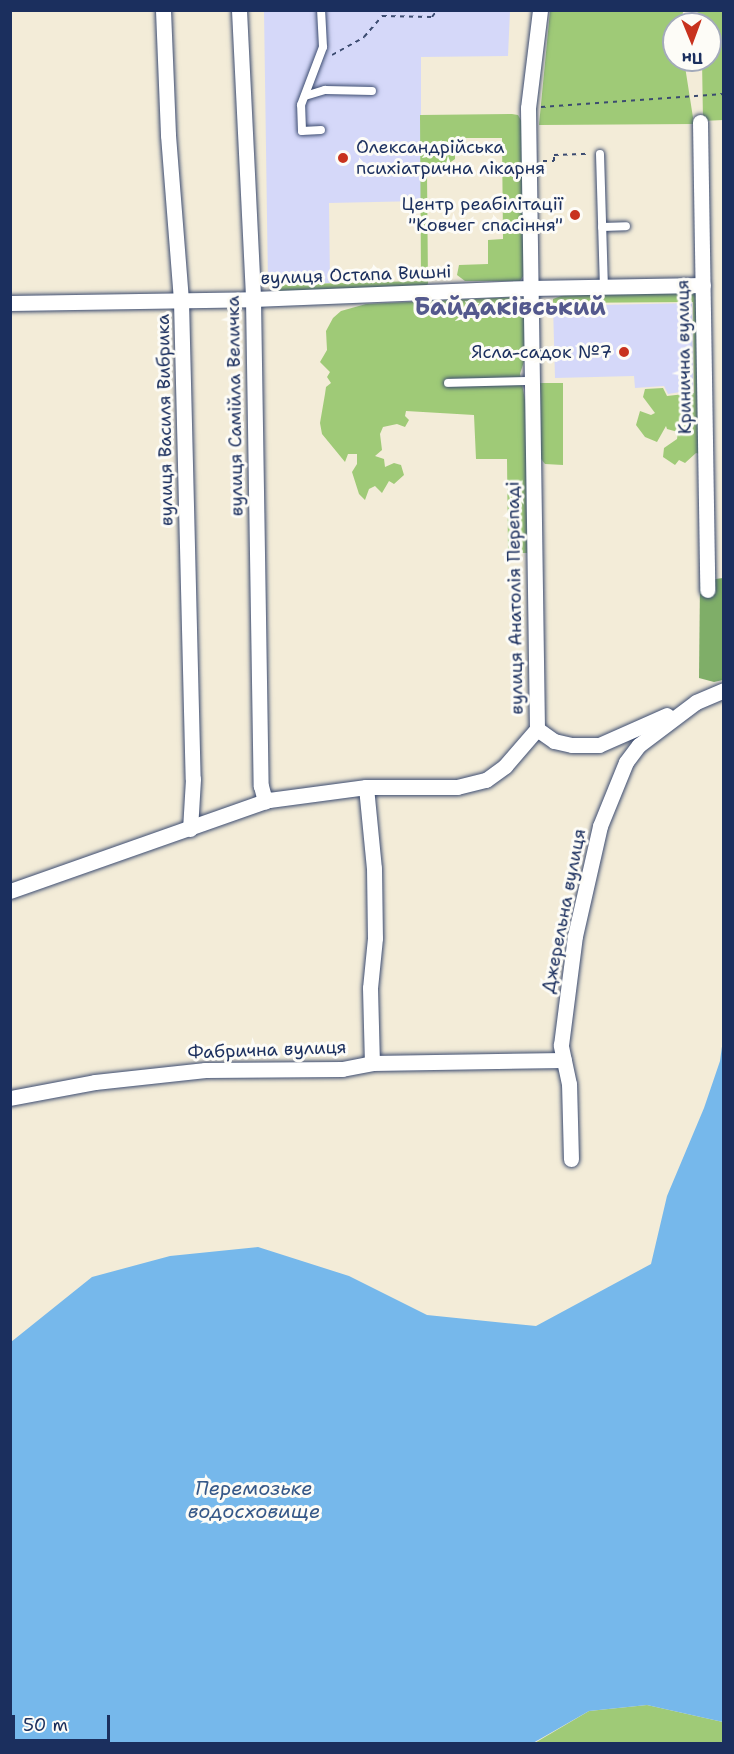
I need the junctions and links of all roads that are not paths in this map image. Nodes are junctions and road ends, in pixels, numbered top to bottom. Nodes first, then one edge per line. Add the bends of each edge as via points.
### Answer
1 (163, 10) edge
2 (239, 10) edge
3 (321, 10) edge
4 (540, 10) edge
5 (372, 91) dead end
6 (305, 96) junction
7 (700, 122) dead end
8 (321, 130) dead end
9 (600, 154) road end
10 (626, 226) dead end
11 (602, 227) junction
12 (703, 285) junction
13 (604, 287) junction
14 (530, 288) junction
15 (253, 299) junction
16 (181, 301) junction
17 (10, 303) edge
18 (532, 381) junction
19 (448, 383) dead end
20 (707, 590) dead end
21 (723, 690) edge
22 (696, 702) junction
23 (537, 729) junction
24 (366, 787) junction
25 (265, 801) junction
26 (190, 829) junction
27 (10, 891) edge
28 (564, 1060) junction
29 (372, 1063) junction
30 (10, 1098) edge
31 (571, 1159) dead end

1 - 16 street, вулиця Василя Вибрика
2 - 15 street, вулиця Самійла Величка
3 - 6 lane via 323,47
4 - 14 street, вулиця Анатолія Перепаді via 528,108
5 - 6 lane via 325,90
6 - 8 lane via 301,105 302,130
7 - 12 street, Кринична вулиця
9 - 11 lane
10 - 11 lane
11 - 13 lane
12 - 13 street, вулиця Остапа Вишні
12 - 20 street, Кринична вулиця
13 - 14 street, вулиця Остапа Вишні
14 - 15 street, вулиця Остапа Вишні
14 - 18 street, вулиця Анатолія Перепаді
15 - 16 street, вулиця Остапа Вишні
15 - 25 street, вулиця Самійла Величка via 261,786
16 - 17 street, вулиця Остапа Вишні
16 - 26 street, вулиця Василя Вибрика via 193,779
18 - 19 lane
18 - 23 street, вулиця Анатолія Перепаді
21 - 22 street, Джерельна вулиця
22 - 23 street via 599,745 554,741
22 - 28 street, Джерельна вулиця via 639,745 626,762 600,826 575,936 561,1045
23 - 24 street, вулиця Анатолія Перепаді via 505,766 486,780 457,787
24 - 25 street, вулиця Анатолія Перепаді
24 - 29 street via 374,868
25 - 26 street, вулиця Анатолія Перепаді
26 - 27 street, вулиця Анатолія Перепаді
28 - 29 street, Фабрична вулиця
28 - 31 street, Джерельна вулиця via 570,1084
29 - 30 street, Фабрична вулиця via 342,1069 194,1071 95,1082

